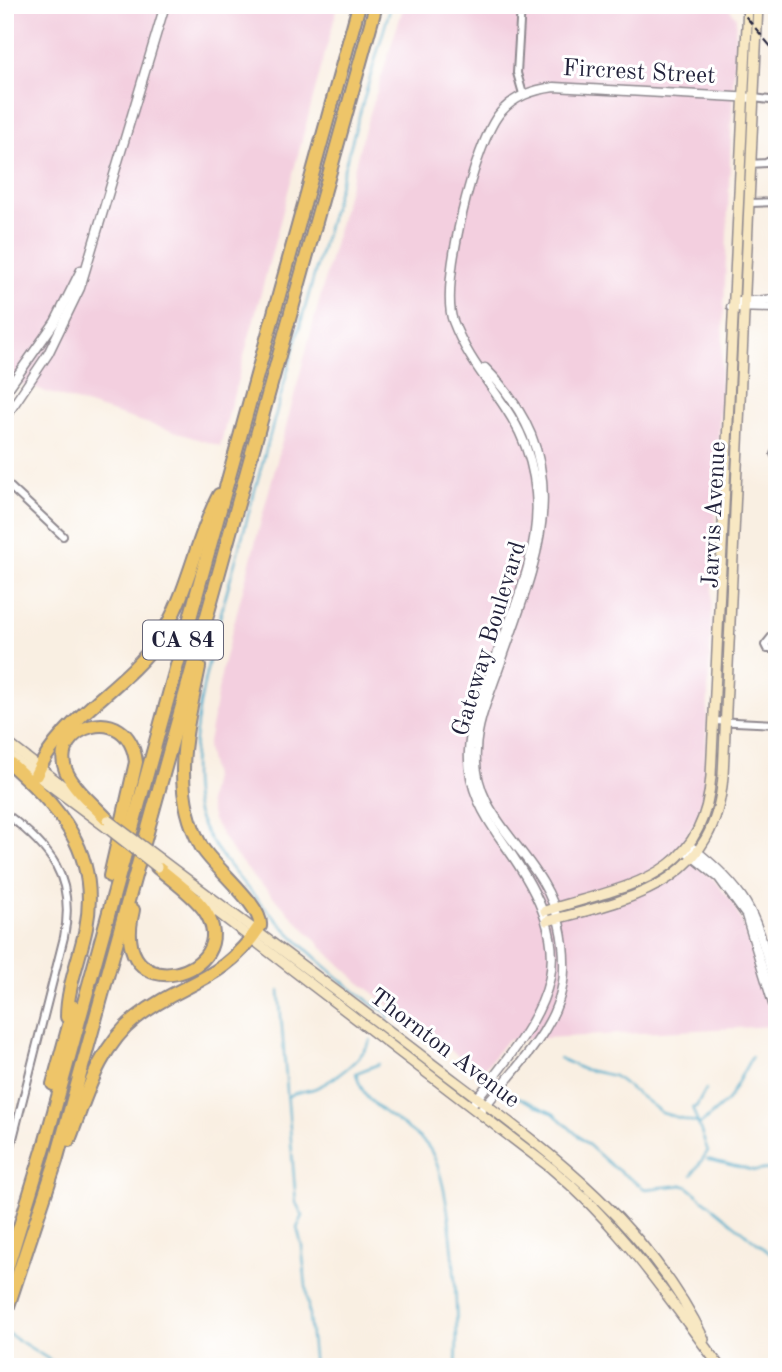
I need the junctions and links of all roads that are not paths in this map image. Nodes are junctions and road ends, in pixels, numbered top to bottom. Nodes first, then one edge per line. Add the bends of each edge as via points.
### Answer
1 (165, 5) edge
2 (357, 5) edge
3 (376, 5) edge
4 (521, 5) edge
5 (748, 5) edge
6 (758, 5) edge
7 (523, 94) junction
8 (742, 98) junction
9 (754, 98) junction
10 (777, 101) edge
11 (777, 157) edge
12 (750, 164) junction
13 (777, 202) edge
14 (749, 203) junction
15 (102, 219) junction
16 (777, 299) edge
17 (744, 304) junction
18 (731, 307) junction
19 (777, 308) edge
20 (473, 356) junction
21 (5, 393) edge
22 (5, 418) edge
23 (777, 449) edge
24 (777, 459) edge
25 (5, 482) edge
26 (219, 494) junction
27 (777, 524) edge
28 (63, 536) dead end
29 (220, 564) junction
30 (777, 615) edge
31 (777, 630) edge
32 (777, 649) edge
33 (714, 721) junction
34 (726, 722) junction
35 (777, 724) edge
36 (5, 741) edge
37 (5, 752) edge
38 (5, 759) edge
39 (37, 771) junction
40 (162, 775) junction
41 (777, 802) edge
42 (5, 813) edge
43 (108, 824) junction
44 (777, 829) edge
45 (688, 848) junction
46 (697, 855) junction
47 (159, 863) junction
48 (555, 908) junction
49 (100, 912) junction
50 (546, 916) junction
51 (558, 918) junction
52 (254, 935) junction
53 (774, 989) edge
54 (777, 1017) edge
55 (66, 1033) junction
56 (482, 1101) junction
57 (475, 1110) junction
58 (5, 1170) edge
59 (49, 1185) junction
60 (5, 1256) edge
61 (5, 1275) edge
62 (5, 1315) edge
63 (710, 1353) junction
64 (720, 1367) edge

1 - 15 street
2 - 26 highway, CA 84
2 - 61 highway, CA 84 via 45,1144
3 - 29 highway, CA 84
4 - 7 street via 517,73
5 - 8 main road, Jarvis Avenue
6 - 9 main road, Jarvis Avenue
7 - 8 street, Fircrest Street via 554,87
7 - 20 street, Gateway Boulevard via 498,115 485,138 450,265 452,319
8 - 9 street, Fircrest Street
8 - 18 main road, Jarvis Avenue
9 - 10 street
9 - 12 main road, Jarvis Avenue
11 - 12 street
12 - 14 main road, Jarvis Avenue
13 - 14 street
14 - 17 main road, Jarvis Avenue
15 - 21 street via 55,322
15 - 22 street via 65,323
16 - 17 street
17 - 18 street
17 - 19 street
17 - 34 main road, Jarvis Avenue
18 - 33 main road, Jarvis Avenue
20 - 48 street, Gateway Boulevard via 521,416 536,455 543,498 536,560 483,712 476,768 493,817 533,866
20 - 50 street, Gateway Boulevard via 520,429 537,498 530,559 477,710 469,769 478,803 533,887
23 - 24 street
25 - 28 street
26 - 39 highway via 159,639 83,715
26 - 49 highway, CA 84
27 - 30 street
29 - 40 highway, CA 84
29 - 52 highway via 184,749 182,784 188,817 201,847 256,910 261,922
31 - 32 street via 765,645
33 - 34 street
33 - 45 main road, Jarvis Avenue via 706,815
34 - 35 street
34 - 46 main road, Jarvis Avenue via 717,818
36 - 39 main road
37 - 39 main road
38 - 55 highway via 61,812 84,862 88,909
39 - 43 main road, Thornton Avenue
40 - 47 highway via 128,937 143,965 153,972 176,975 206,956 212,933 206,912
40 - 59 highway, CA 84
41 - 44 street
42 - 58 street via 50,855 59,869 68,903 64,937
43 - 47 main road, Thornton Avenue, bridge
43 - 49 highway via 64,766 72,738 100,724 126,736 136,762
45 - 46 street
45 - 48 main road, Jarvis Avenue via 643,880
46 - 51 main road, Jarvis Avenue via 647,891
46 - 53 street via 739,902
47 - 52 main road, Thornton Avenue
48 - 50 main road, Jarvis Avenue
48 - 51 street, Gateway Boulevard
49 - 55 highway, CA 84
50 - 51 main road, Jarvis Avenue
50 - 56 street, Gateway Boulevard via 551,965 541,1007
51 - 56 street, Gateway Boulevard via 564,971 557,1003 546,1028
52 - 56 main road, Thornton Avenue
52 - 57 main road, Thornton Avenue
52 - 59 highway via 225,967 147,1010 113,1041 101,1059
53 - 54 street
55 - 60 highway, CA 84 via 25,1197
56 - 57 street, Gateway Boulevard
56 - 63 main road, Thornton Avenue via 571,1170 618,1215 685,1307
57 - 63 main road, Thornton Avenue via 572,1185 605,1217
59 - 62 highway, CA 84
63 - 64 main road, Thornton Avenue

